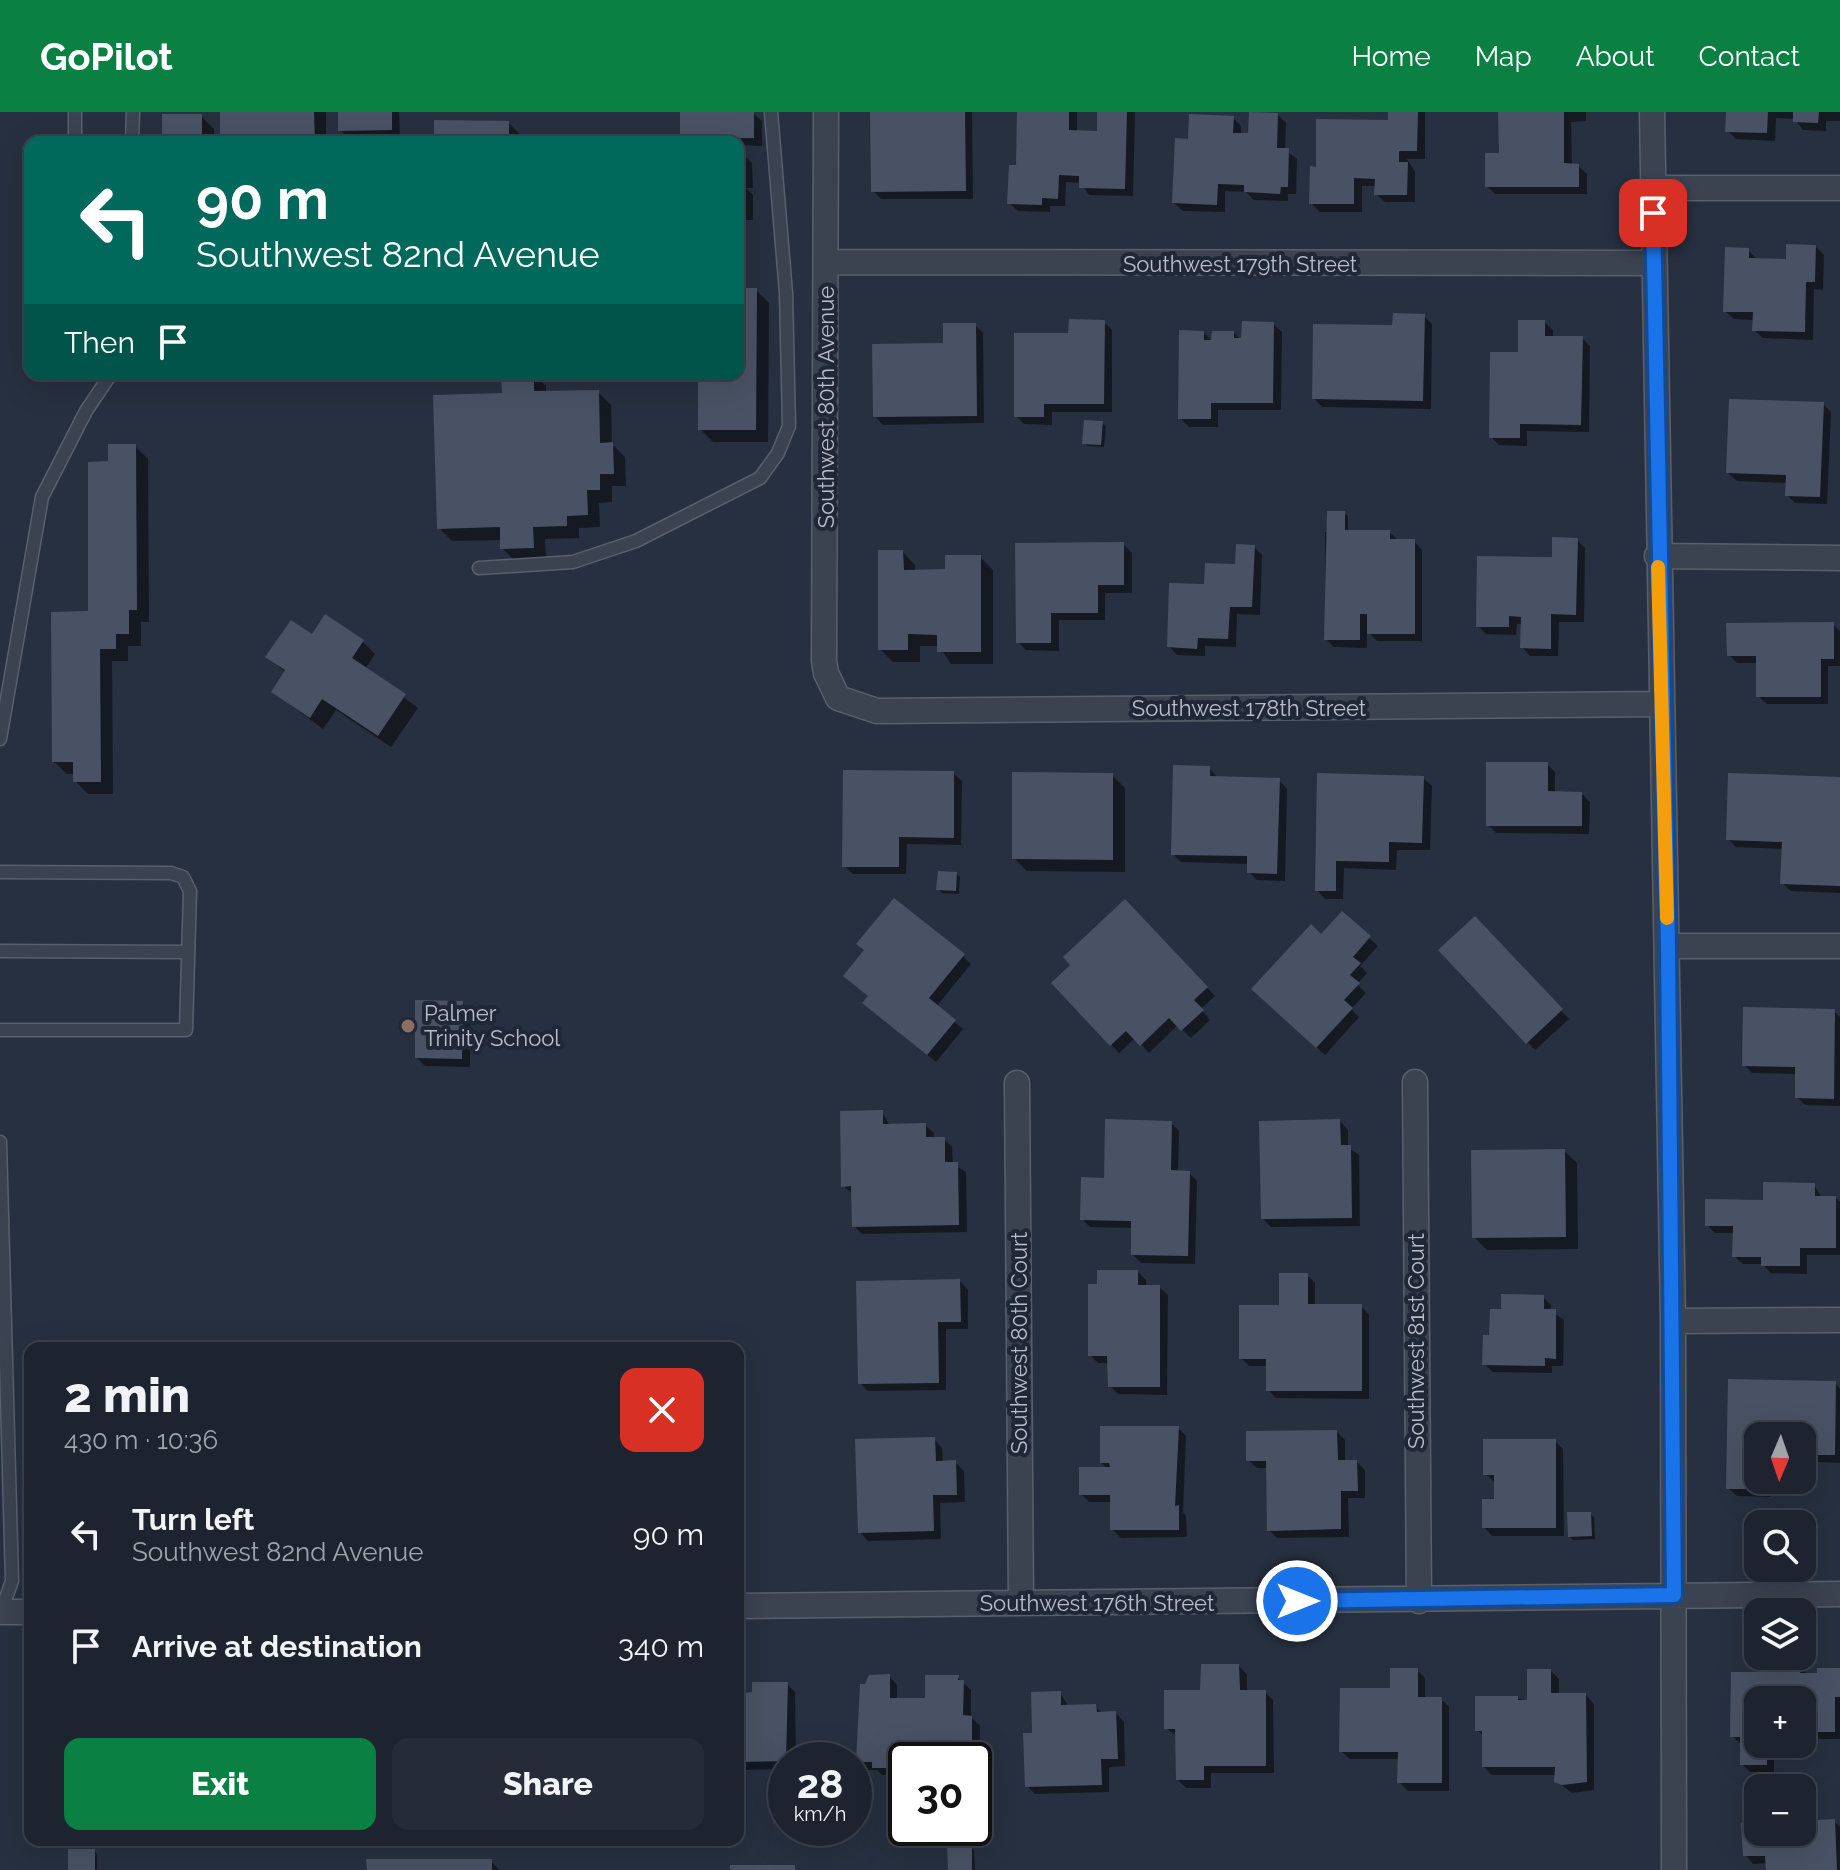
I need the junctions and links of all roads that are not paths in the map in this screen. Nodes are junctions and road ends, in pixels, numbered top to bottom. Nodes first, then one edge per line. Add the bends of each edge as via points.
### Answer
1 (75, 112) edge
2 (133, 112) edge
3 (771, 112) edge
4 (826, 112) edge
5 (1652, 112) edge
6 (75, 136) edge
7 (132, 136) edge
8 (1653, 188) junction
9 (1840, 188) edge
10 (826, 262) junction
11 (1653, 263) junction
12 (107, 380) edge
13 (1657, 556) junction
14 (1840, 558) edge
15 (479, 568) dead end
16 (838, 698) joint
17 (1661, 704) junction
18 (0, 739) edge
19 (0, 872) edge
20 (1668, 946) junction
21 (1840, 946) edge
22 (0, 951) edge
23 (188, 952) junction
24 (0, 1030) edge
25 (1415, 1082) dead end
26 (1017, 1083) dead end
27 (0, 1142) edge
28 (1840, 1320) edge
29 (1673, 1321) junction
30 (1840, 1594) edge
31 (1674, 1595) junction
32 (1419, 1601) junction
33 (1021, 1603) junction
34 (744, 1606) edge
35 (24, 1612) edge
36 (0, 1613) edge
37 (1674, 1870) edge

1 - 6 lane
2 - 7 lane
3 - 15 lane via 786,293 789,426 778,453 760,478 636,541 573,562
4 - 10 street, Southwest 80th Avenue
5 - 8 street
8 - 9 street
8 - 11 street
10 - 11 street, Southwest 179th Street
10 - 16 street, Southwest 80th Avenue via 824,661
11 - 13 street
12 - 18 lane via 42,497
13 - 14 street
13 - 17 street
16 - 17 street, Southwest 178th Street via 877,711
17 - 20 street
19 - 23 lane via 183,877 190,891
20 - 21 street
20 - 29 street
22 - 23 lane
23 - 24 lane via 186,1030
25 - 32 street, Southwest 81st Court
26 - 33 street, Southwest 80th Court
27 - 36 lane via 12,1581
28 - 29 street
29 - 31 street
30 - 31 street, Southwest 176th Street
31 - 32 street, Southwest 176th Street
31 - 37 street
32 - 33 street, Southwest 176th Street
33 - 34 street, Southwest 176th Street
35 - 36 street

